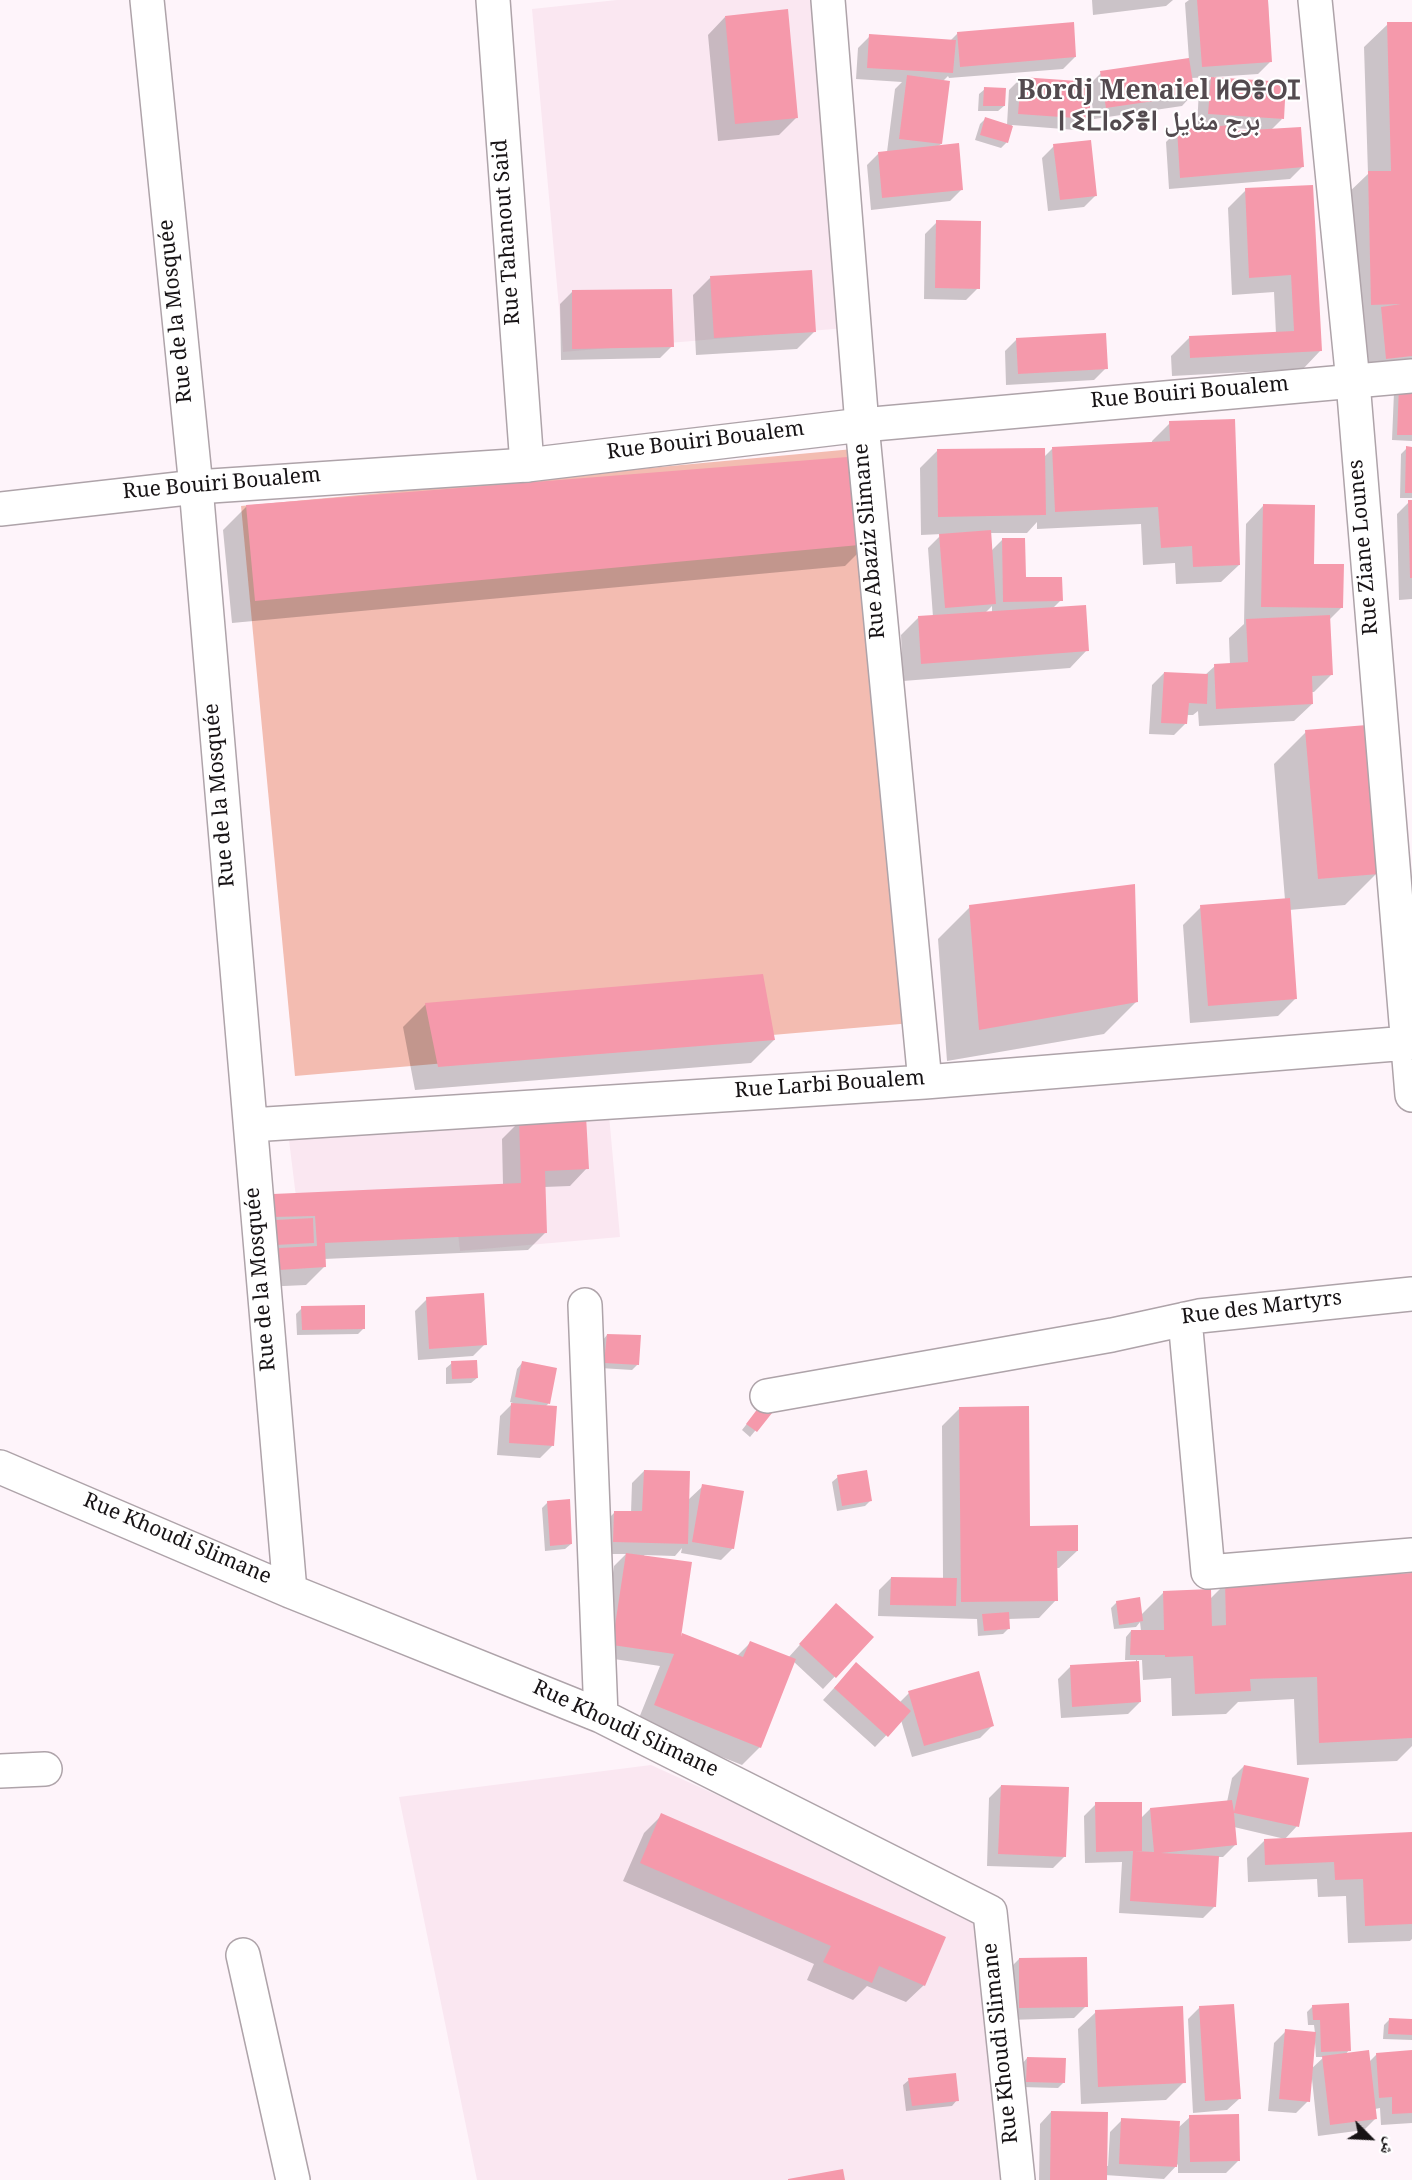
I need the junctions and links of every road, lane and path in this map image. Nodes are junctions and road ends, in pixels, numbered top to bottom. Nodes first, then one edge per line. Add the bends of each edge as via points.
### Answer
1 (147, 0) edge
2 (493, 0) edge
3 (828, 0) edge
4 (1314, 0) edge
5 (1412, 376) edge
6 (1353, 382) junction
7 (862, 425) junction
8 (527, 465) junction
9 (196, 487) junction
10 (0, 509) edge
11 (1408, 1043) junction
12 (925, 1082) junction
13 (1412, 1095) edge
14 (251, 1125) junction
15 (1412, 1294) edge
16 (585, 1305) dead end
17 (1185, 1319) junction
18 (767, 1396) dead end
19 (0, 1467) edge
20 (1412, 1556) edge
21 (290, 1591) junction
22 (601, 1716) junction
23 (45, 1769) dead end
24 (0, 1771) edge
25 (243, 1955) dead end
26 (292, 2180) edge
27 (1017, 2180) edge

1 - 9 street, Rue de la Mosquée
2 - 8 street, Rue Tahanout Said
3 - 7 street, Rue Abaziz Slimane
4 - 6 street, Rue Ziane Lounes
5 - 6 street, Rue Bouiri Boualem
6 - 7 street, Rue Bouiri Boualem
6 - 11 street, Rue Ziane Lounes
7 - 8 street, Rue Bouiri Boualem
7 - 12 street, Rue Abaziz Slimane
8 - 9 street, Rue Bouiri Boualem
9 - 10 street, Rue Bouiri Boualem
9 - 14 street, Rue de la Mosquée
11 - 12 street, Rue Larbi Boualem
11 - 13 street, Rue Ziane Lounes
12 - 14 street, Rue Larbi Boualem
14 - 21 street, Rue de la Mosquée
15 - 17 street, Rue des Martyrs
16 - 22 street
17 - 18 street, Rue des Martyrs
17 - 20 street via 1208,1572
19 - 21 street, Rue Khoudi Slimane
21 - 22 street, Rue Khoudi Slimane
22 - 27 street, Rue Khoudi Slimane via 990,1912
23 - 24 street
25 - 26 street

